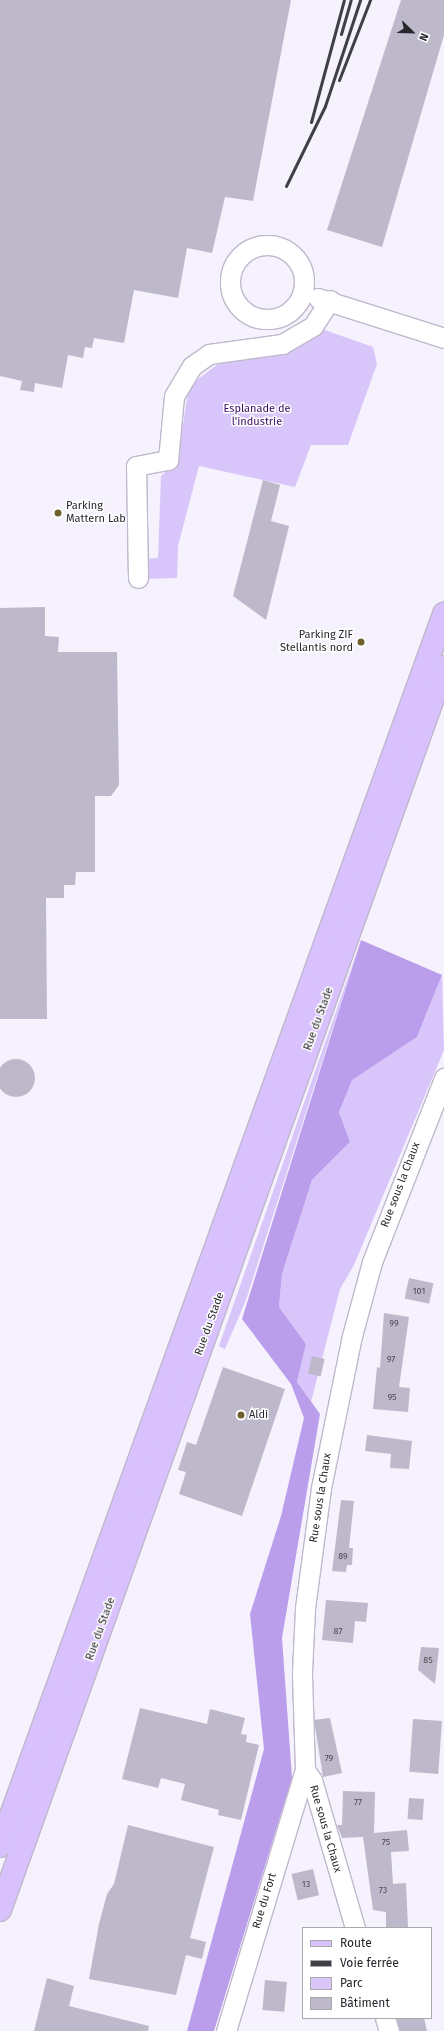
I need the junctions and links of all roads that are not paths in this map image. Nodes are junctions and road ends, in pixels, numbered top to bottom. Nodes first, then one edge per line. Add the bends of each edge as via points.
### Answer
1 (302, 295) dead end
2 (330, 300) junction
3 (444, 338) edge
4 (138, 578) dead end
5 (444, 614) edge
6 (444, 667) edge
7 (412, 731) junction
8 (444, 1078) edge
9 (305, 1770) junction
10 (0, 1846) edge
11 (0, 1910) edge
12 (355, 1927) edge
13 (385, 2019) edge
14 (226, 2031) edge
15 (389, 2031) edge

1 - 2 street
2 - 3 street
2 - 4 street via 313,326 282,344 209,354 192,366 174,396 168,460 136,466
5 - 7 main road
6 - 7 main road
7 - 10 main road, Rue du Stade
7 - 11 main road, Rue du Stade
8 - 9 street, Rue sous la Chaux via 372,1262 350,1344 321,1488 305,1608 302,1672
9 - 12 street, Rue sous la Chaux via 312,1780
9 - 14 street, Rue du Fort
13 - 15 street

